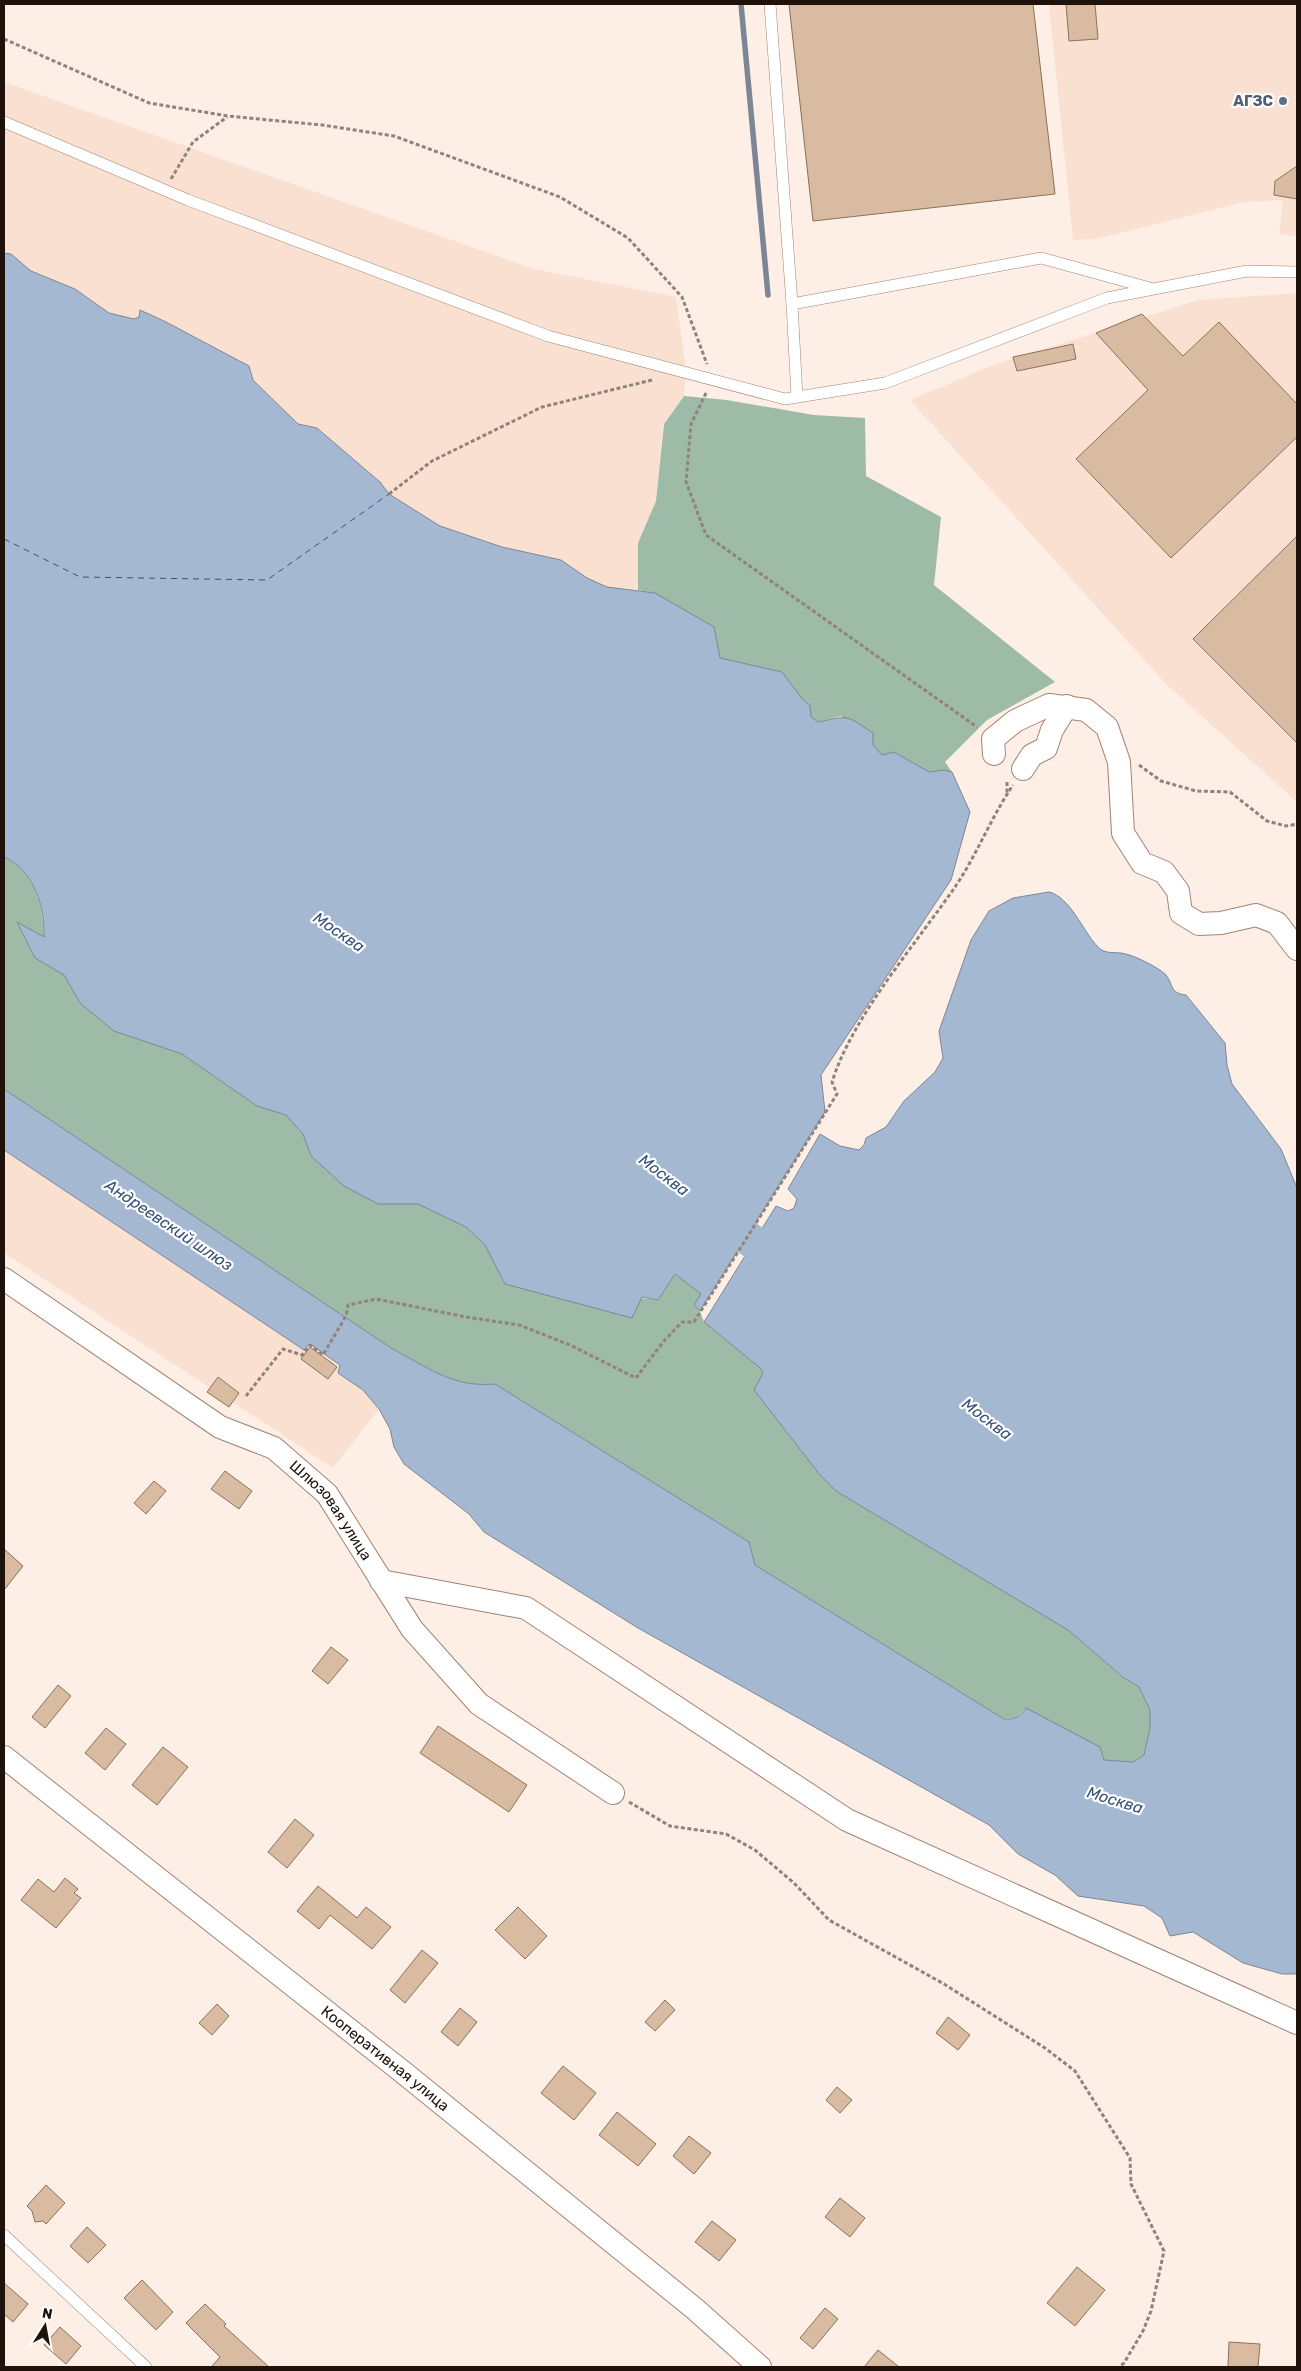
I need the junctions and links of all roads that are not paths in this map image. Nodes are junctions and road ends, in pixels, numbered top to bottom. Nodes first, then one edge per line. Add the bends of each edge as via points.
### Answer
1 (770, 4) edge
2 (4, 122) edge
3 (1297, 272) edge
4 (1154, 289) junction
5 (792, 304) junction
6 (797, 397) junction
7 (1066, 706) junction
8 (994, 754) dead end
9 (1023, 770) road end
10 (1297, 949) edge
11 (4, 1279) edge
12 (381, 1581) junction
13 (4, 1757) edge
14 (613, 1793) road end
15 (1297, 2023) edge
16 (4, 2235) edge
17 (146, 2367) edge
18 (760, 2367) edge

1 - 5 lane
2 - 6 lane via 165,190 548,336 785,399
3 - 4 lane via 1247,271
4 - 5 lane via 1041,258
4 - 6 lane via 1107,298 885,383
5 - 6 lane
7 - 8 street via 1049,705 1014,721 993,738
7 - 9 street via 1046,748 1032,755
7 - 10 street via 1086,710 1107,727 1119,762 1124,833 1142,863 1164,872 1178,891 1181,913 1199,924 1256,915 1277,923
11 - 12 street, Шлюзовая улица via 220,1427 274,1448 327,1494
12 - 14 street, Шлюзовая улица via 412,1629 479,1704
12 - 15 street via 526,1608 847,1820
13 - 18 street, Кооперативная улица via 404,2073 695,2309
16 - 17 lane

